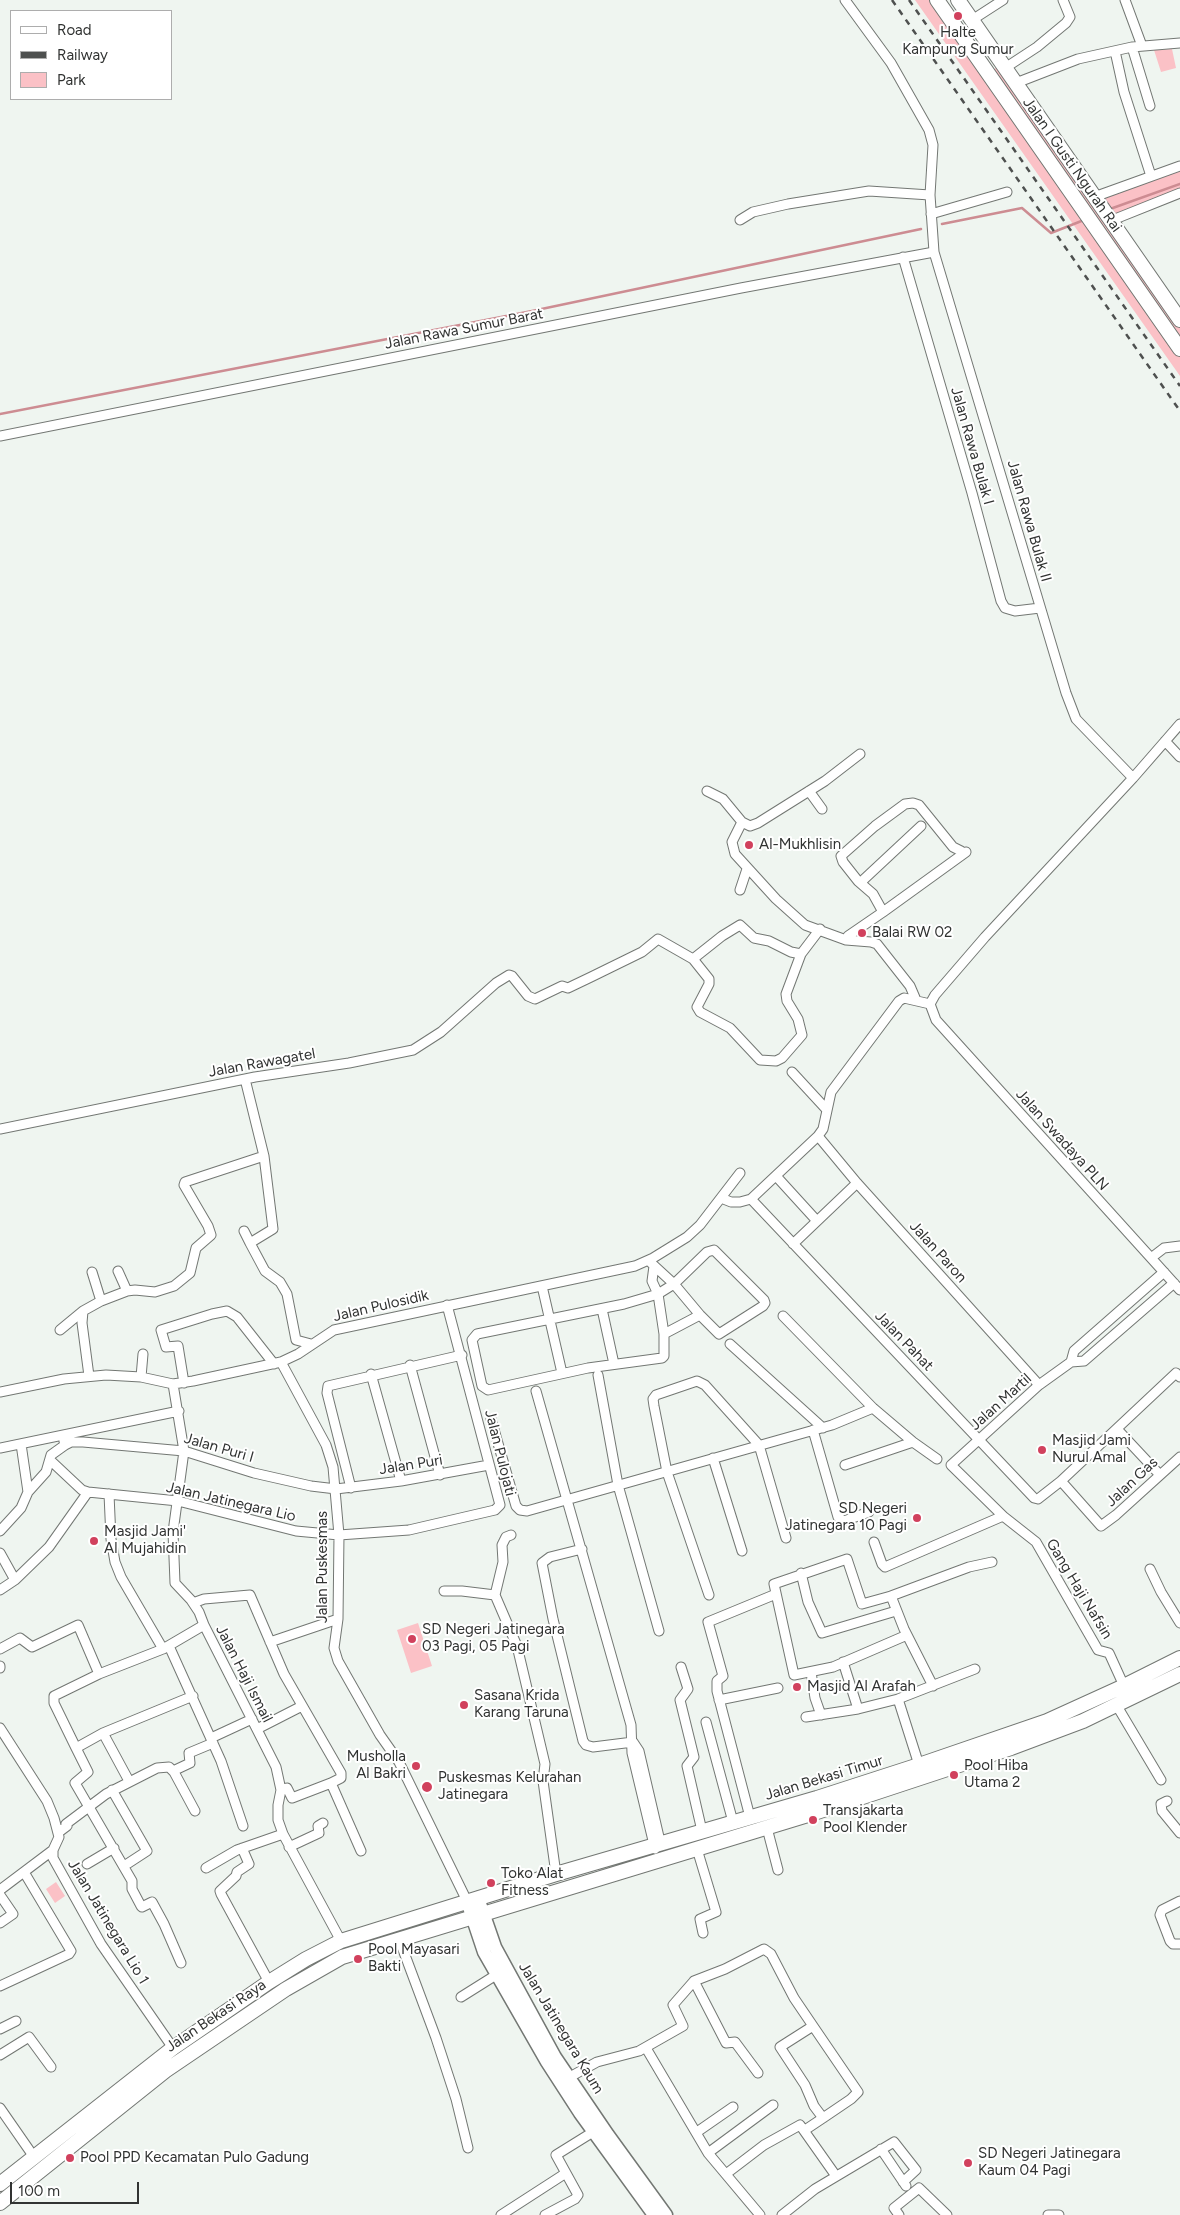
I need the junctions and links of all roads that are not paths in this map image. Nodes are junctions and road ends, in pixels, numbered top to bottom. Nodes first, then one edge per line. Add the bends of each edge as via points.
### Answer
1 (845, 0) edge
2 (937, 0) edge
3 (958, 0) edge
4 (1003, 0) edge
5 (1063, 0) edge
6 (1125, 0) edge
7 (972, 20) junction
8 (1180, 42) edge
9 (1142, 46) junction
10 (1132, 47) junction
11 (1115, 51) junction
12 (1005, 68) junction
13 (1016, 83) junction
14 (1150, 106) dead end
15 (1180, 166) edge
16 (1151, 176) junction
17 (1007, 192) dead end
18 (1180, 193) edge
19 (930, 195) junction
20 (1096, 201) junction
21 (931, 214) junction
22 (1108, 218) junction
23 (740, 220) dead end
24 (934, 252) junction
25 (903, 257) junction
26 (1178, 312) edge
27 (1180, 348) edge
28 (0, 436) edge
29 (1040, 608) junction
30 (1180, 724) edge
31 (1165, 741) junction
32 (860, 754) dead end
33 (1180, 757) edge
34 (1133, 778) junction
35 (707, 791) dead end
36 (809, 791) junction
37 (822, 808) dead end
38 (742, 822) junction
39 (921, 826) dead end
40 (747, 869) junction
41 (860, 882) junction
42 (740, 890) dead end
43 (884, 912) junction
44 (820, 929) junction
45 (846, 940) junction
46 (801, 954) junction
47 (693, 959) junction
48 (916, 1000) junction
49 (930, 1004) junction
50 (792, 1072) dead end
51 (245, 1079) junction
52 (827, 1110) junction
53 (0, 1129) edge
54 (818, 1136) junction
55 (264, 1156) junction
56 (740, 1173) dead end
57 (776, 1176) junction
58 (857, 1183) junction
59 (721, 1198) junction
60 (751, 1199) junction
61 (817, 1221) junction
62 (244, 1231) dead end
63 (250, 1243) junction
64 (793, 1244) junction
65 (1180, 1246) edge
66 (1151, 1258) junction
67 (651, 1263) junction
68 (92, 1272) dead end
69 (118, 1272) dead end
70 (1164, 1272) junction
71 (674, 1284) junction
72 (542, 1286) junction
73 (1177, 1287) edge
74 (127, 1291) junction
75 (658, 1294) junction
76 (101, 1301) junction
77 (448, 1305) junction
78 (602, 1309) junction
79 (83, 1311) junction
80 (700, 1315) junction
81 (783, 1316) dead end
82 (550, 1320) junction
83 (60, 1330) dead end
84 (664, 1334) junction
85 (311, 1344) junction
86 (730, 1344) dead end
87 (142, 1354) dead end
88 (462, 1355) junction
89 (1071, 1362) junction
90 (278, 1363) junction
91 (614, 1364) junction
92 (410, 1366) junction
93 (562, 1373) junction
94 (371, 1374) junction
95 (598, 1375) dead end
96 (90, 1376) junction
97 (141, 1377) junction
98 (1180, 1378) edge
99 (184, 1383) junction
100 (173, 1384) junction
101 (1039, 1385) junction
102 (536, 1391) dead end
103 (0, 1392) edge
104 (873, 1408) junction
105 (179, 1411) junction
106 (491, 1419) dead end
107 (823, 1428) junction
108 (93, 1429) junction
109 (1117, 1429) junction
110 (813, 1430) junction
111 (62, 1435) junction
112 (979, 1440) junction
113 (913, 1442) junction
114 (96, 1443) junction
115 (20, 1444) junction
116 (65, 1445) junction
117 (759, 1445) junction
118 (0, 1448) edge
119 (184, 1451) junction
120 (1180, 1456) edge
121 (713, 1458) junction
122 (937, 1459) dead end
123 (50, 1460) junction
124 (845, 1465) dead end
125 (951, 1465) joint
126 (489, 1466) junction
127 (667, 1472) junction
128 (440, 1475) junction
129 (1160, 1475) junction
130 (401, 1481) junction
131 (1061, 1481) junction
132 (618, 1485) junction
133 (351, 1488) junction
134 (336, 1489) junction
135 (28, 1492) junction
136 (88, 1492) junction
137 (109, 1494) junction
138 (568, 1499) junction
139 (178, 1501) junction
140 (869, 1512) dead end
141 (1003, 1516) junction
142 (0, 1531) edge
143 (511, 1535) dead end
144 (339, 1536) junction
145 (786, 1538) dead end
146 (874, 1542) dead end
147 (582, 1549) junction
148 (742, 1551) dead end
149 (0, 1553) edge
150 (992, 1562) dead end
151 (1150, 1569) dead end
152 (801, 1573) junction
153 (15, 1580) junction
154 (0, 1590) edge
155 (444, 1591) dead end
156 (776, 1594) junction
157 (495, 1595) junction
158 (709, 1595) dead end
159 (891, 1596) junction
160 (194, 1603) junction
161 (896, 1611) junction
162 (338, 1619) junction
163 (1180, 1623) edge
164 (204, 1625) junction
165 (659, 1631) dead end
166 (907, 1635) junction
167 (270, 1642) junction
168 (166, 1647) junction
169 (0, 1649) edge
170 (1180, 1658) edge
171 (843, 1662) junction
172 (681, 1666) dead end
173 (975, 1669) dead end
174 (811, 1672) junction
175 (99, 1674) junction
176 (1180, 1674) edge
177 (933, 1686) junction
178 (1124, 1686) junction
179 (778, 1688) dead end
180 (193, 1696) junction
181 (898, 1699) junction
182 (719, 1700) junction
183 (302, 1706) junction
184 (1117, 1706) junction
185 (858, 1709) junction
186 (821, 1715) junction
187 (806, 1718) dead end
188 (252, 1719) junction
189 (706, 1722) dead end
190 (0, 1728) edge
191 (257, 1729) junction
192 (103, 1733) junction
193 (212, 1741) junction
194 (633, 1742) junction
195 (76, 1748) junction
196 (919, 1765) junction
197 (173, 1771) junction
198 (1161, 1780) dead end
199 (128, 1782) junction
200 (331, 1783) junction
201 (112, 1790) junction
202 (281, 1790) junction
203 (1167, 1801) dead end
204 (88, 1806) junction
205 (195, 1811) dead end
206 (750, 1817) junction
207 (733, 1822) junction
208 (323, 1823) dead end
209 (243, 1826) dead end
210 (767, 1828) junction
211 (702, 1831) junction
212 (59, 1832) junction
213 (1180, 1833) edge
214 (283, 1834) junction
215 (658, 1844) junction
216 (289, 1847) junction
217 (114, 1848) junction
218 (242, 1848) junction
219 (698, 1849) junction
220 (52, 1850) junction
221 (361, 1851) dead end
222 (657, 1860) junction
223 (87, 1864) dead end
224 (124, 1866) junction
225 (206, 1868) dead end
226 (778, 1870) dead end
227 (24, 1872) junction
228 (556, 1874) junction
229 (0, 1890) edge
230 (0, 1895) edge
231 (472, 1900) junction
232 (1180, 1901) edge
233 (477, 1915) junction
234 (0, 1924) edge
235 (703, 1933) dead end
236 (400, 1939) junction
237 (341, 1941) junction
238 (1180, 1944) edge
239 (181, 1963) dead end
240 (496, 1975) junction
241 (694, 1981) junction
242 (269, 1982) junction
243 (0, 1986) edge
244 (461, 1997) dead end
245 (16, 2021) dead end
246 (813, 2026) junction
247 (0, 2030) edge
248 (173, 2048) junction
249 (646, 2048) junction
250 (0, 2055) edge
251 (551, 2060) junction
252 (51, 2067) dead end
253 (758, 2073) dead end
254 (568, 2078) junction
255 (773, 2105) dead end
256 (733, 2106) dead end
257 (0, 2108) edge
258 (822, 2118) junction
259 (802, 2127) junction
260 (593, 2132) junction
261 (697, 2132) junction
262 (468, 2148) dead end
263 (881, 2149) junction
264 (708, 2153) junction
265 (34, 2157) junction
266 (566, 2174) junction
267 (726, 2174) junction
268 (836, 2176) junction
269 (903, 2182) junction
270 (0, 2184) edge
271 (914, 2191) junction
272 (0, 2203) edge
273 (501, 2215) edge
274 (545, 2215) edge
275 (654, 2215) edge
276 (666, 2215) edge
277 (760, 2215) edge
278 (782, 2215) edge
279 (900, 2215) edge
280 (947, 2215) edge
281 (1048, 2215) edge
282 (1059, 2215) edge

1 - 19 street, Jalan Rawa Bulak II via 891,63 929,130 933,155
2 - 27 main road, Jalan I Gusti Ngurah Rai
3 - 7 main road, Jalan I Gusti Ngurah Rai
4 - 7 street
5 - 12 street via 1070,17 1066,23
6 - 9 street
7 - 12 main road, Jalan I Gusti Ngurah Rai
8 - 9 street
9 - 10 street
10 - 11 street
10 - 14 street
11 - 13 street via 1078,58
11 - 16 street via 1125,98
12 - 13 main road, Jalan I Gusti Ngurah Rai
13 - 20 main road, Jalan I Gusti Ngurah Rai
15 - 16 street
16 - 20 street
17 - 21 street
18 - 22 street
19 - 21 street, Jalan Rawa Bulak II
19 - 23 street via 869,190 788,204 754,212
20 - 22 main road, Jalan I Gusti Ngurah Rai
21 - 24 street, Jalan Rawa Bulak II
22 - 26 main road, Jalan I Gusti Ngurah Rai
24 - 25 street, Jalan Rawa Sumur Barat
24 - 29 street, Jalan Rawa Bulak II
25 - 28 street, Jalan Rawa Sumur Barat
25 - 29 street, Jalan Rawa Bulak I via 1002,602 1005,608 1015,611
29 - 34 street, Jalan Rawa Bulak II via 1076,718
30 - 31 street
31 - 33 street
31 - 34 street
32 - 36 street
34 - 49 street via 984,937
35 - 38 street via 722,799
36 - 37 street
36 - 38 street via 758,823 750,826
38 - 40 street via 732,845
39 - 41 street
40 - 42 street
40 - 44 street via 796,918
41 - 43 street via 874,894
41 - 43 street via 842,862 841,856 905,804 919,805 953,847 963,852
43 - 45 street
44 - 45 street
44 - 46 street
45 - 48 street via 877,944 910,986
46 - 47 street via 754,938 740,926
46 - 47 street via 785,998 798,1019 802,1035 776,1061 760,1060 730,1028 700,1012 697,1007 709,984
47 - 51 street, Jalan Rawagatel via 658,940 592,978 532,999 511,975 505,976 441,1032 413,1050
48 - 49 street
48 - 52 street via 904,998 897,1003 831,1092
49 - 66 street, Jalan Swadaya PLN via 936,1020
50 - 52 street
51 - 53 street, Jalan Rawagatel
51 - 55 street
52 - 54 street
54 - 57 street
54 - 58 street, Jalan Paron
55 - 63 street via 273,1229
55 - 74 street via 185,1182 211,1235 196,1248 193,1269 166,1290
56 - 59 street, Jalan Pulosidik
57 - 60 street
57 - 61 street
58 - 61 street
58 - 101 street, Jalan Paron
59 - 60 street via 731,1202
59 - 67 street, Jalan Pulosidik via 700,1225
60 - 64 street, Jalan Pahat
61 - 64 street
62 - 63 street
63 - 85 street via 265,1271 280,1282 287,1294 296,1340
64 - 112 street, Jalan Pahat
65 - 66 street via 1164,1248
66 - 70 street, Jalan Swadaya PLN
67 - 71 street
67 - 72 street, Jalan Pulosidik
67 - 75 street via 652,1280
68 - 76 street
69 - 74 street
70 - 73 street, Jalan Swadaya PLN
70 - 89 street, Jalan Martil via 1074,1351
71 - 75 street
71 - 80 street
71 - 80 street via 707,1252 714,1250 764,1300 763,1306 722,1333
72 - 77 street, Jalan Pulosidik
72 - 82 street
73 - 89 street, Jalan Martil via 1084,1361
74 - 76 street
75 - 78 street
75 - 84 street
76 - 79 street
77 - 85 street, Jalan Pulosidik via 334,1330
77 - 88 street, Jalan Pulojati
78 - 82 street
78 - 91 street
79 - 83 street
79 - 96 street
80 - 84 street
81 - 104 street
82 - 93 street
82 - 93 street via 473,1336 482,1386 488,1390
84 - 91 street via 662,1358
85 - 90 street, Jalan Pulosidik
86 - 107 street
87 - 97 street
88 - 92 street
88 - 126 street, Jalan Pulojati
89 - 101 street, Jalan Martil
90 - 99 street, Jalan Pulosidik
90 - 99 street, Jalan Puskesmas via 244,1324 227,1311 161,1330 166,1346 178,1345
90 - 134 street, Jalan Puskesmas via 326,1445
91 - 93 street
92 - 94 street
92 - 128 street
94 - 130 street
94 - 133 street via 330,1384 326,1388
95 - 132 street
96 - 97 street, Jalan Pulosidik
96 - 103 street, Jalan Pulosidik
97 - 100 street, Jalan Pulosidik
98 - 109 street via 1176,1373
99 - 100 street, Jalan Pulosidik
100 - 105 street, Jalan Haji Ismail
101 - 112 street, Jalan Martil
102 - 138 street
104 - 107 street
104 - 113 street
105 - 108 street
105 - 119 street, Jalan Haji Ismail
106 - 138 street via 516,1506 527,1511
107 - 110 street
108 - 111 street
108 - 114 street
109 - 129 street
109 - 131 street
110 - 117 street
110 - 140 street via 838,1517 844,1521
111 - 115 street
111 - 116 street
112 - 125 street, Jalan Martil
112 - 131 street, Jalan Pahat via 1030,1495 1038,1499
113 - 122 street
113 - 124 street
114 - 116 street, Jalan Puri I via 70,1442
114 - 119 street, Jalan Puri I
115 - 118 street
115 - 135 street
116 - 123 street via 51,1455
117 - 121 street
117 - 127 street via 705,1385 697,1381 660,1393 654,1399
117 - 145 street
119 - 134 street, Jalan Puri I via 262,1474
119 - 139 street, Jalan Haji Ismail
120 - 129 street, Jalan Gas
121 - 127 street
121 - 148 street
123 - 135 street via 46,1472
123 - 136 street
125 - 141 street, Gang Haji Nafsin
126 - 128 street, Jalan Puri
126 - 144 street, Jalan Pulojati via 500,1504 496,1510 409,1530
127 - 132 street
127 - 158 street
128 - 130 street, Jalan Puri
129 - 131 street, Jalan Gas via 1101,1526
130 - 133 street, Jalan Puri
132 - 138 street
132 - 165 street
133 - 134 street, Jalan Puri
134 - 144 street, Jalan Puskesmas
135 - 142 street via 21,1508
136 - 137 street, Jalan Jatinegara Lio
136 - 153 street via 49,1547
137 - 139 street, Jalan Jatinegara Lio
137 - 168 street via 115,1562
138 - 147 street
139 - 144 street, Jalan Jatinegara Lio via 283,1528
139 - 160 street, Jalan Haji Ismail via 173,1532 174,1578 177,1587
141 - 146 street via 885,1567
141 - 178 street, Gang Haji Nafsin via 1036,1542 1098,1650 1108,1653
143 - 157 street via 502,1545 503,1562
144 - 162 street, Jalan Puskesmas
147 - 194 street
147 - 194 street via 550,1557 542,1563 583,1741 593,1748
149 - 153 street
150 - 159 street via 969,1567
151 - 163 street
152 - 156 street via 774,1584
152 - 159 street via 847,1559 861,1603
152 - 161 street via 808,1602 822,1633
153 - 154 street
155 - 157 street
156 - 174 street via 792,1674
156 - 182 street via 708,1622 723,1674 717,1682
157 - 228 street via 517,1646 543,1755 543,1781
159 - 161 street
160 - 164 street, Jalan Haji Ismail
160 - 167 street via 204,1599 250,1595
161 - 166 street
162 - 167 street
162 - 231 street, Jalan Puskesmas via 334,1648 338,1661 399,1762
164 - 168 street
164 - 188 street, Jalan Haji Ismail
166 - 171 street
166 - 177 street
167 - 183 street
168 - 175 street
168 - 180 street
169 - 175 street via 20,1638 32,1647 78,1625
170 - 178 main road, Jalan Bekasi Timur
171 - 174 street
171 - 185 street
172 - 211 street via 688,1689 680,1700 694,1757 687,1766
173 - 177 street
174 - 186 street
175 - 195 street via 54,1698
176 - 184 main road, Jalan Bekasi Timur
177 - 181 street
178 - 196 main road, Jalan Bekasi Timur via 1046,1721
179 - 182 street
180 - 192 street
180 - 193 street
181 - 185 street
181 - 196 street
182 - 206 street
183 - 191 street
183 - 200 street via 341,1773 341,1778
184 - 198 street
184 - 210 main road, Jalan Bekasi Timur via 1019,1745
185 - 186 street
186 - 187 street
188 - 191 street, Jalan Haji Ismail
188 - 193 street
189 - 207 street
190 - 212 street via 47,1801
191 - 202 street, Jalan Haji Ismail via 276,1767
192 - 195 street
192 - 199 street
193 - 197 street via 189,1753 190,1763
193 - 209 street
194 - 215 street via 632,1753
195 - 204 street via 88,1772 75,1783
196 - 206 main road, Jalan Bekasi Timur
197 - 199 street via 168,1767 157,1768
197 - 205 street
199 - 201 street
200 - 202 street via 292,1798 287,1788
200 - 221 street
201 - 204 street
201 - 224 street via 147,1851
202 - 214 street, Jalan Haji Ismail via 278,1820
203 - 213 street via 1161,1804 1162,1811
204 - 212 street
204 - 217 street
206 - 207 main road, Jalan Bekasi Timur
207 - 211 main road, Jalan Bekasi Timur
208 - 216 street via 318,1826 319,1833
210 - 219 main road, Jalan Bekasi Timur
210 - 226 street
211 - 215 main road, Jalan Bekasi Timur
212 - 220 street, Jalan Jatinegara Lio 1
214 - 216 street, Jalan Haji Ismail
214 - 218 street
215 - 222 street
215 - 228 main road, Jalan Bekasi Timur
216 - 237 street, Jalan Haji Ismail
217 - 223 street
217 - 224 street
218 - 225 street
218 - 242 street via 249,1864 236,1872 220,1894
219 - 222 main road, Jalan Bekasi Timur
219 - 235 street via 716,1912 700,1919
220 - 227 street
220 - 248 street, Jalan Jatinegara Lio 1 via 53,1858 101,1944
222 - 233 main road, Jalan Bekasi Timur
224 - 239 street via 140,1906 152,1902
227 - 229 street
227 - 243 street via 71,1951
228 - 231 main road, Jalan Bekasi Timur
230 - 234 street via 13,1914
231 - 233 street, Jalan Jatinegara Kaum
231 - 237 main road, Jalan Bekasi Raya
232 - 238 street via 1162,1910 1160,1915 1170,1941
233 - 236 main road, Jalan Bekasi Raya
233 - 240 street, Jalan Jatinegara Kaum via 484,1952
233 - 251 street, Jalan Jatinegara Kaum
236 - 262 street via 456,2099
236 - 272 main road, Jalan Bekasi Raya via 327,1964 258,2006 165,2071
237 - 242 main road, Jalan Bekasi Raya
240 - 244 street
240 - 251 street, Jalan Jatinegara Kaum
241 - 246 street via 764,1949 771,1954
241 - 249 street via 673,2005 683,2026
241 - 253 street via 726,2044 735,2042
242 - 248 main road, Jalan Bekasi Raya
245 - 247 street
246 - 258 street via 780,2047
246 - 258 street via 858,2092
248 - 265 main road, Jalan Bekasi Raya
249 - 254 street via 597,2062
249 - 261 street
250 - 252 street via 29,2038
251 - 254 street, Jalan Jatinegara Kaum
251 - 260 street, Jalan Jatinegara Kaum
254 - 276 street, Jalan Jatinegara Kaum
255 - 264 street
256 - 261 street
257 - 265 street
258 - 259 street
259 - 267 street via 764,2144
259 - 268 street
260 - 266 street via 556,2155
260 - 275 street, Jalan Jatinegara Kaum
261 - 264 street
263 - 268 street
263 - 269 street
263 - 269 street via 895,2142 916,2169
264 - 267 street
265 - 270 main road, Jalan Bekasi Raya
266 - 273 street
266 - 274 street via 577,2198
267 - 277 street
268 - 278 street
269 - 271 street
271 - 279 street via 894,2208
271 - 280 street via 920,2188
281 - 282 street

